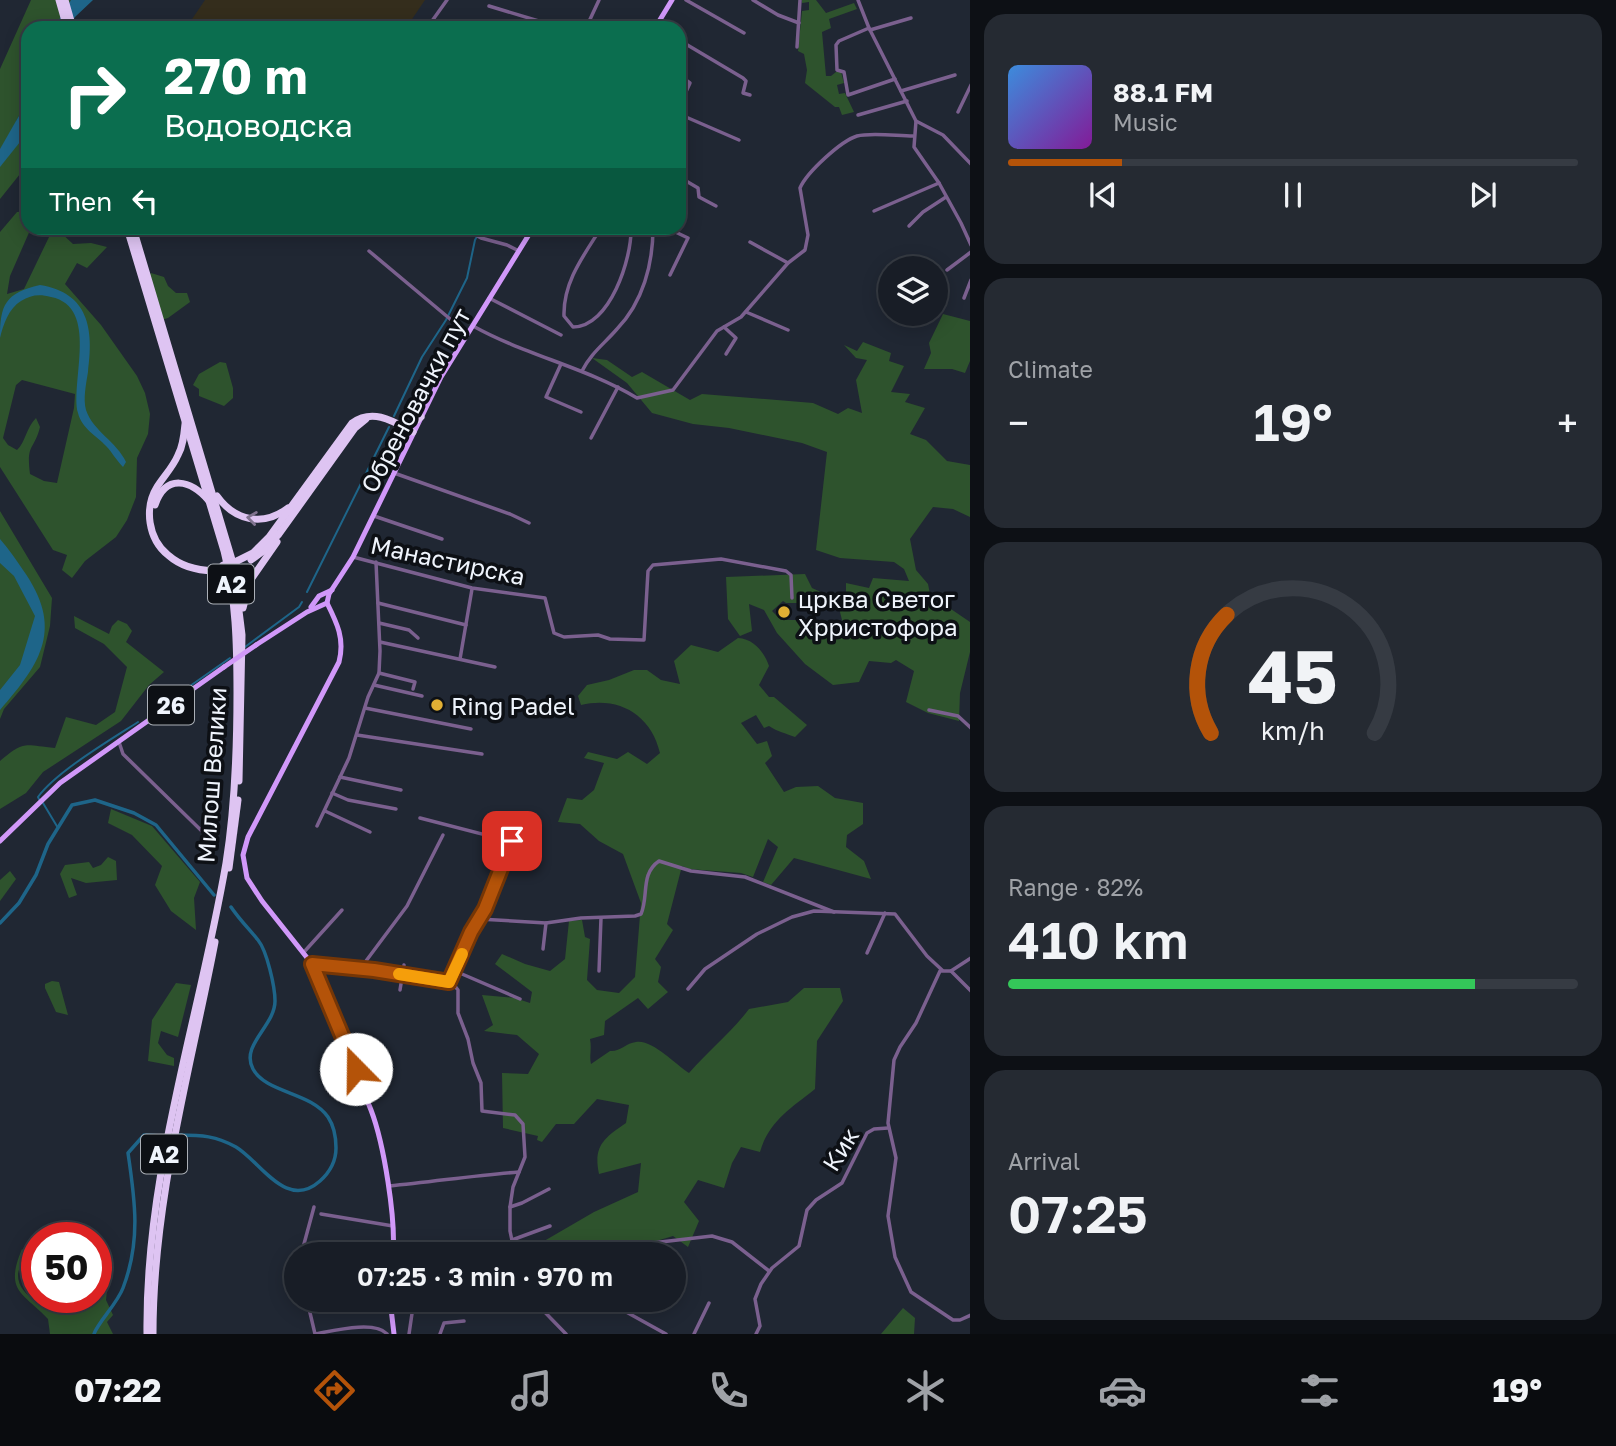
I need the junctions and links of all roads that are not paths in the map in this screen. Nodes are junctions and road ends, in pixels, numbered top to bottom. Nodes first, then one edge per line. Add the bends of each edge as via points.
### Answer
1 (59, 0) edge
2 (65, 0) edge
3 (447, 0) edge
4 (599, 0) edge
5 (672, 0) edge
6 (686, 0) edge
7 (753, 0) edge
8 (800, 0) edge
9 (858, 0) edge
10 (489, 6) dead end
11 (911, 18) dead end
12 (65, 21) edge
13 (71, 21) edge
14 (432, 21) edge
15 (539, 21) edge
16 (589, 21) edge
17 (660, 21) edge
18 (799, 23) junction
19 (869, 29) junction
20 (744, 33) dead end
21 (686, 44) edge
22 (797, 47) dead end
23 (955, 75) dead end
24 (895, 79) junction
25 (970, 85) edge
26 (901, 90) junction
27 (750, 95) dead end
28 (907, 101) junction
29 (958, 112) dead end
30 (858, 115) dead end
31 (686, 117) edge
32 (916, 121) junction
33 (913, 136) junction
34 (739, 140) dead end
35 (970, 164) edge
36 (686, 181) edge
37 (939, 183) junction
38 (946, 197) junction
39 (716, 206) dead end
40 (874, 211) dead end
41 (909, 226) dead end
42 (129, 235) edge
43 (135, 235) edge
44 (475, 235) edge
45 (529, 235) edge
46 (597, 235) edge
47 (630, 235) edge
48 (652, 235) edge
49 (682, 235) edge
50 (750, 242) dead end
51 (970, 245) edge
52 (369, 251) dead end
53 (519, 251) junction
54 (970, 252) edge
55 (788, 263) junction
56 (948, 269) edge
57 (670, 275) dead end
58 (970, 279) edge
59 (489, 298) junction
60 (964, 298) dead end
61 (746, 312) junction
62 (472, 326) junction
63 (723, 327) junction
64 (788, 330) dead end
65 (468, 334) junction
66 (561, 335) dead end
67 (726, 354) dead end
68 (561, 364) junction
69 (582, 372) junction
70 (618, 387) junction
71 (581, 412) dead end
72 (421, 417) junction
73 (186, 420) junction
74 (402, 425) junction
75 (412, 434) junction
76 (591, 438) dead end
77 (394, 473) junction
78 (213, 490) junction
79 (296, 500) junction
80 (212, 505) junction
81 (294, 515) junction
82 (374, 516) junction
83 (529, 523) dead end
84 (442, 539) dead end
85 (354, 558) junction
86 (376, 562) junction
87 (238, 564) junction
88 (223, 568) junction
89 (472, 588) junction
90 (792, 598) dead end
91 (322, 602) junction
92 (378, 603) junction
93 (241, 615) junction
94 (379, 623) junction
95 (466, 625) junction
96 (418, 638) dead end
97 (380, 642) junction
98 (460, 659) junction
99 (495, 667) dead end
100 (379, 673) junction
101 (372, 688) junction
102 (413, 689) dead end
103 (422, 695) dead end
104 (365, 708) junction
105 (929, 710) dead end
106 (970, 728) edge
107 (471, 729) dead end
108 (357, 736) junction
109 (119, 743) junction
110 (107, 750) junction
111 (123, 754) junction
112 (482, 754) dead end
113 (340, 776) junction
114 (401, 790) dead end
115 (332, 793) junction
116 (396, 809) dead end
117 (324, 810) junction
118 (421, 818) dead end
119 (317, 826) dead end
120 (370, 832) dead end
121 (443, 835) dead end
122 (0, 841) edge
123 (212, 841) dead end
124 (342, 910) dead end
125 (834, 912) junction
126 (885, 913) junction
127 (601, 918) junction
128 (480, 919) junction
129 (546, 923) junction
130 (543, 949) dead end
131 (304, 952) junction
132 (867, 953) dead end
133 (970, 958) edge
134 (312, 964) junction
135 (404, 965) dead end
136 (360, 969) junction
137 (455, 971) junction
138 (599, 971) dead end
139 (942, 971) junction
140 (951, 971) junction
141 (402, 975) junction
142 (450, 981) junction
143 (688, 989) dead end
144 (400, 990) dead end
145 (970, 991) edge
146 (520, 999) dead end
147 (888, 1128) junction
148 (519, 1172) junction
149 (387, 1187) junction
150 (549, 1189) dead end
151 (314, 1207) dead end
152 (510, 1207) junction
153 (321, 1214) dead end
154 (393, 1226) junction
155 (550, 1226) dead end
156 (512, 1240) joint
157 (305, 1242) edge
158 (393, 1242) edge
159 (658, 1242) edge
160 (769, 1271) junction
161 (709, 1303) dead end
162 (310, 1312) edge
163 (391, 1312) edge
164 (412, 1312) edge
165 (545, 1312) edge
166 (626, 1312) edge
167 (970, 1315) edge
168 (464, 1321) dead end
169 (147, 1334) edge
170 (153, 1334) edge
171 (387, 1334) edge
172 (394, 1334) edge
173 (409, 1334) edge
174 (440, 1334) edge
175 (566, 1334) edge
176 (666, 1334) edge
177 (694, 1334) edge
178 (756, 1334) edge

1 - 12 highway
2 - 13 highway
3 - 14 street
4 - 16 street
5 - 17 main road
6 - 20 street
7 - 18 street
8 - 18 street
9 - 19 street
10 - 15 street
11 - 19 street
18 - 22 street
19 - 24 street
19 - 24 street via 836,45 837,70 844,72 848,95
21 - 27 street via 743,78 742,90
23 - 26 street
24 - 26 street
25 - 29 street
26 - 28 street
28 - 30 street
28 - 32 street
31 - 34 street
32 - 33 street
32 - 35 street via 943,135
33 - 37 street via 915,149
33 - 55 street via 860,135 811,170 800,188 808,243
36 - 39 street via 698,188 698,197
37 - 38 street
37 - 40 street
38 - 41 street
38 - 51 street
42 - 73 highway, Милош Велики / A2
43 - 78 highway, Милош Велики / A2
44 - 53 street
45 - 53 main road, Обреновачки пут / 26
46 - 47 street via 565,295 564,316 573,327 594,319 619,285
48 - 69 street via 641,293
49 - 57 street via 688,238
50 - 55 street
52 - 65 street
53 - 59 main road, Обреновачки пут / 26
54 - 56 street
55 - 61 street
58 - 60 street
59 - 62 main road, Обреновачки пут / 26
59 - 66 street
61 - 63 street
61 - 64 street
62 - 65 main road, Обреновачки пут / 26
62 - 68 street
63 - 67 street via 736,338
63 - 70 street via 673,390 637,398
65 - 72 main road, Обреновачки пут / 26
68 - 69 street
68 - 71 street via 546,397
69 - 70 street
70 - 76 street
72 - 74 highway
72 - 75 main road, Обреновачки пут / 26
73 - 80 highway, Милош Велики / A2
73 - 88 highway via 181,450 151,500 151,530 160,547 178,563 201,570
74 - 75 highway
74 - 79 highway via 375,415 355,420
75 - 77 main road, Обреновачки пут / 26
75 - 81 highway via 377,418 361,422
77 - 82 main road, Обреновачки пут / 26
77 - 83 street
79 -> 78 highway via 276,516 250,520 228,509
78 - 93 highway, Милош Велики / A2 via 233,563
79 - 87 highway via 264,543
80 - 88 highway via 192,485 174,484 157,498 154,522 162,542 177,557
80 - 169 highway, Милош Велики / A2 via 228,566 237,637 232,806 226,863 156,1199
81 - 87 highway via 262,552
81 - 93 highway via 250,581
82 - 84 street
82 - 85 main road, Обреновачки пут / 26
85 - 86 street, Манастирска
85 - 91 main road, Обреновачки пут / 26
86 - 89 street, Манастирска
86 - 92 street
87 - 88 highway, bridge
89 - 90 street, Манастирска via 545,598 554,633 564,637 598,635 638,641 645,635 651,566 721,559 786,571 791,575
89 - 95 street
91 - 109 main road, Обреновачки пут / 26, bridge
91 - 131 main road via 334,616 341,638 339,662 244,848 245,872 252,887
92 - 94 street
92 - 95 street
93 - 170 highway, Милош Велики / A2 via 242,715 234,838 166,1174
94 - 96 street
94 - 97 street
95 - 98 street
97 - 98 street
97 - 100 street
98 - 99 street
100 - 101 street
100 - 102 street via 415,682
101 - 103 street
101 - 104 street
104 - 107 street
104 - 108 street
105 - 106 street via 958,716
108 - 112 street
108 - 113 street
109 - 110 main road, Обреновачки пут / 26
109 - 111 street
110 - 111 street
110 - 122 main road, Обреновачки пут / 26 via 68,777
111 - 123 street
113 - 114 street
113 - 115 street
115 - 116 street
115 - 117 street
117 - 119 street
117 - 120 street
118 - 128 street via 513,842
121 - 136 street via 410,901
124 - 131 street
125 - 126 street
125 - 127 street via 736,875 691,871 659,861 647,877 641,914
125 - 143 street via 809,911 782,920 705,969
126 - 132 street
126 - 139 street via 900,918
127 - 129 street
127 - 138 street
128 - 129 street
128 - 137 street
129 - 130 street
131 - 134 main road
133 - 140 street
134 - 136 street
134 - 149 main road via 373,1115
135 - 141 street
136 - 141 street
137 - 142 street
137 - 146 street
139 - 140 street
139 - 147 street via 894,1060
140 - 145 street
141 - 142 street
141 - 144 street
142 - 148 street via 458,990 458,1013 481,1083 482,1111 522,1120 524,1157
147 - 160 street, Кик via 867,1133 842,1182 807,1210 799,1246
147 - 167 street via 896,1154 889,1230 906,1284 913,1295 953,1320
148 - 149 street
148 - 152 street
149 - 154 main road
150 - 152 street
151 - 157 street
152 - 156 street
153 - 154 street
154 - 158 main road
155 - 156 street
159 - 160 street via 712,1236 732,1242
160 - 178 street, Кик via 755,1296 760,1326
161 - 177 street
162 - 171 street via 315,1334 372,1327
163 - 172 main road
164 - 173 street
165 - 175 street
166 - 176 street
168 - 174 street via 444,1323

